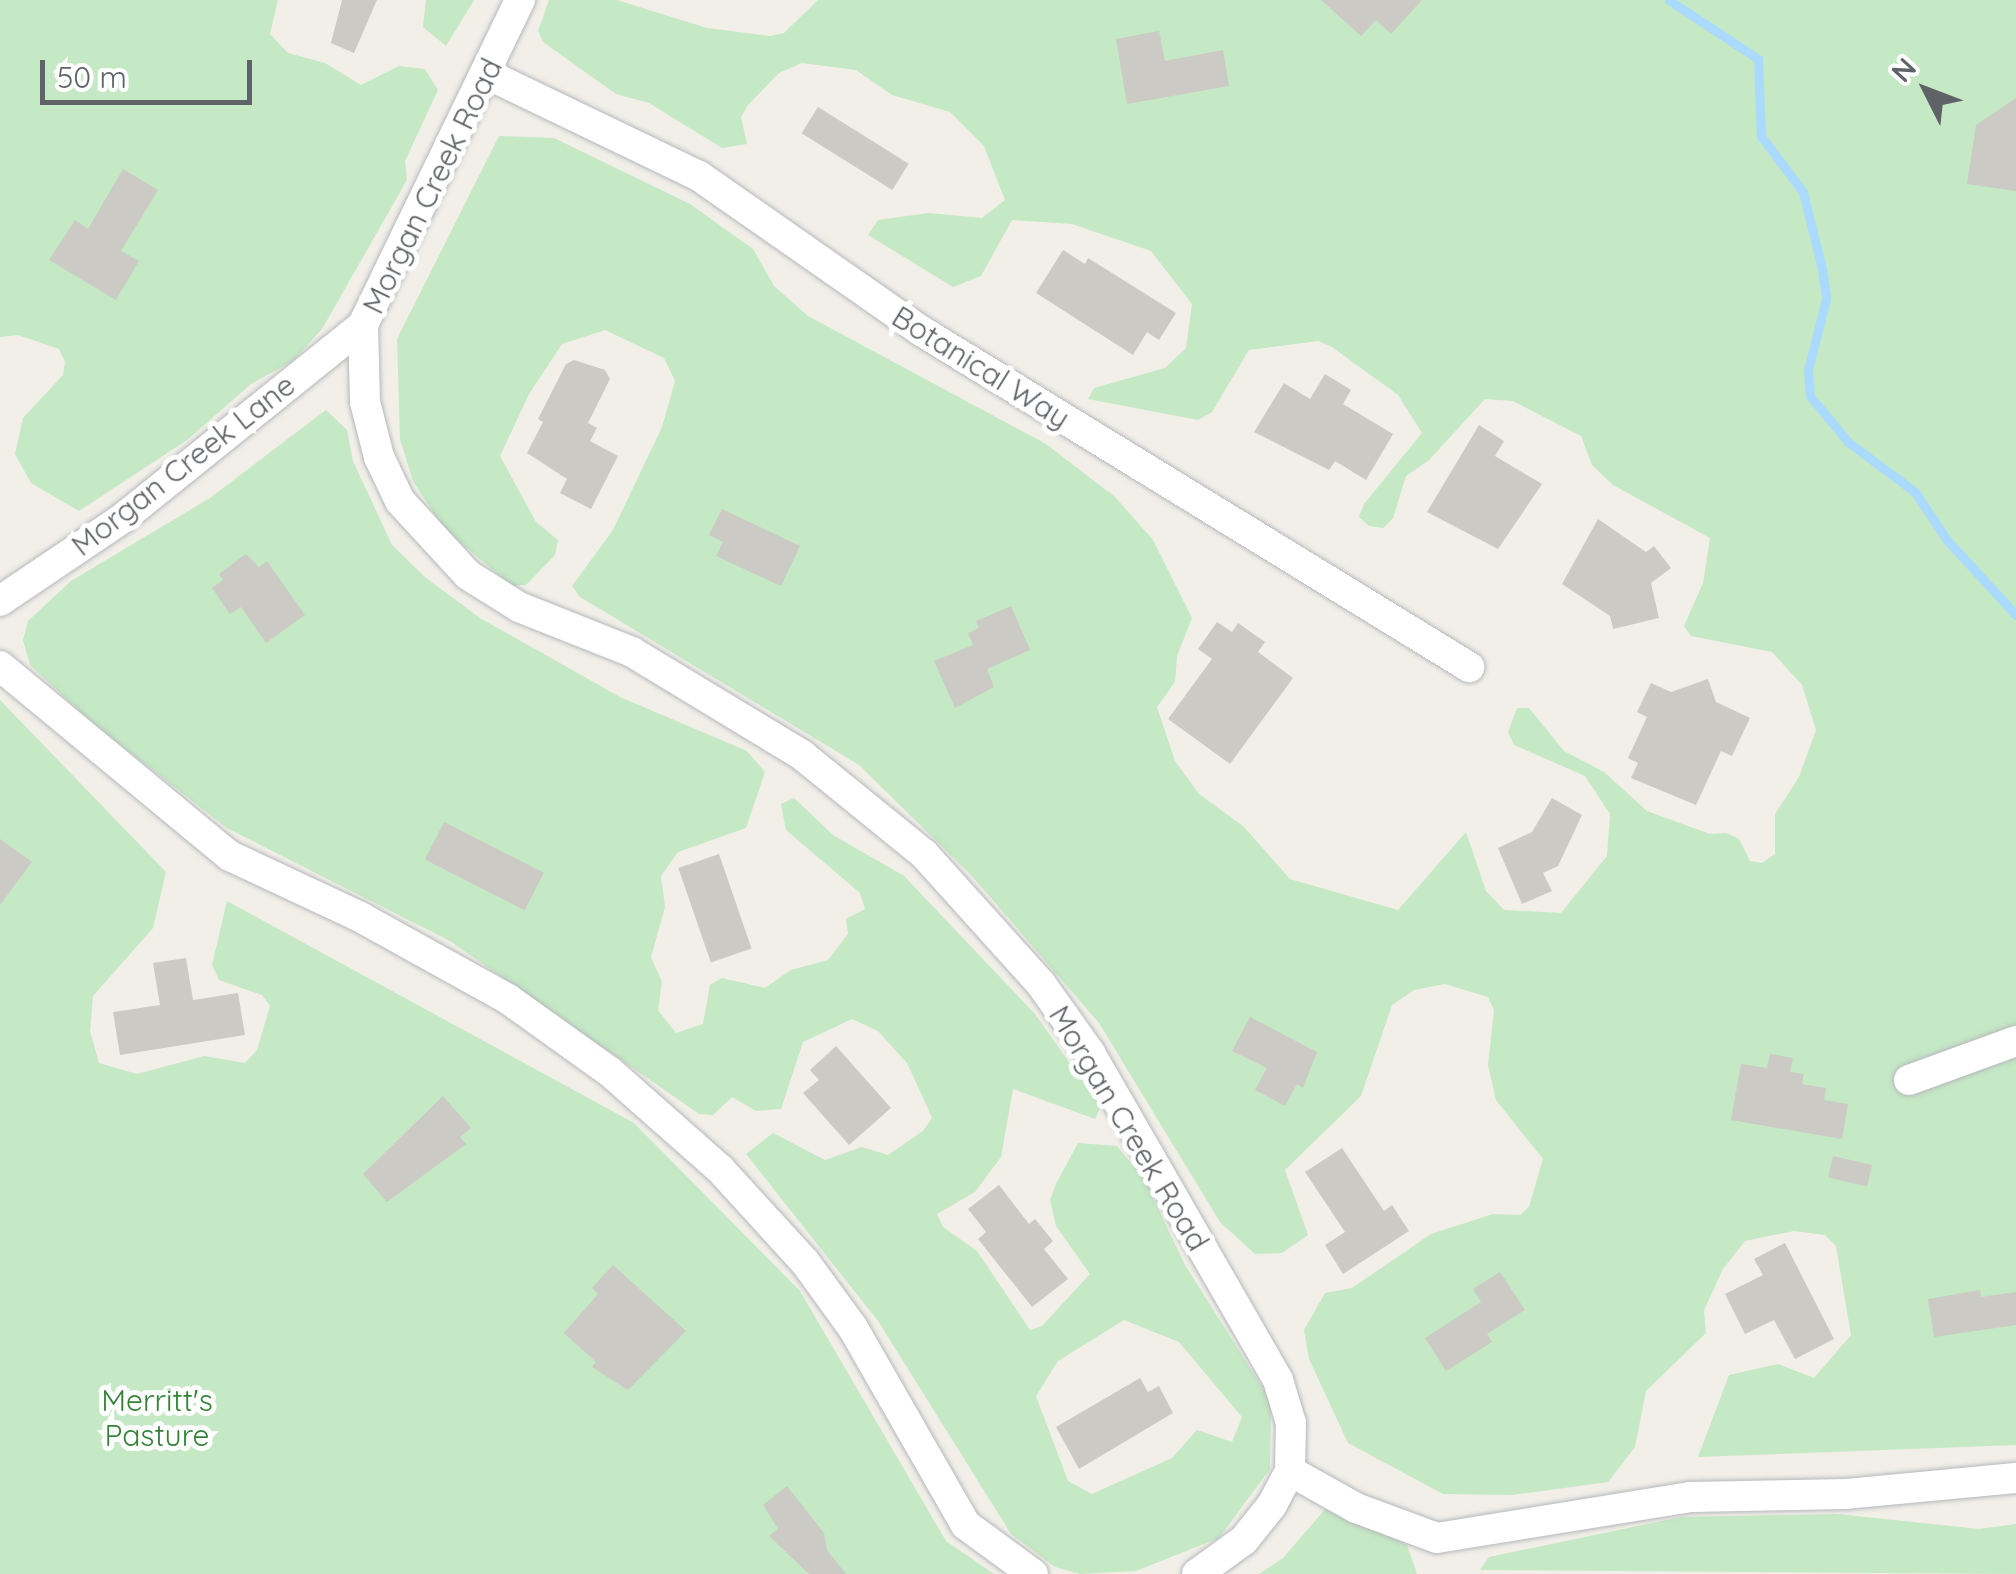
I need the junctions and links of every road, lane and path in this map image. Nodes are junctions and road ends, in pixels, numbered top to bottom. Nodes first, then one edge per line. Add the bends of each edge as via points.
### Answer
1 (520, 0) edge
2 (489, 74) junction
3 (363, 325) junction
4 (0, 601) edge
5 (0, 666) edge
6 (1469, 667) dead end
7 (2016, 1041) edge
8 (1909, 1080) dead end
9 (1290, 1471) junction
10 (2016, 1478) edge
11 (1033, 1574) edge
12 (1197, 1574) edge

1 - 2 street, Morgan Creek Road
2 - 3 street, Morgan Creek Road
2 - 6 street, Botanical Way via 699,176 923,332
3 - 4 street, Morgan Creek Lane via 123,518
3 - 9 street, Morgan Creek Road via 364,402 379,457 400,501 468,575 519,607 632,652 846,787 962,893 1040,984 1090,1053 1278,1380 1290,1423
5 - 11 street via 230,856 360,917 508,999 624,1084 720,1169 805,1262 853,1328 966,1525
7 - 8 street
9 - 10 street via 1356,1508 1437,1538 1690,1497 1846,1494
9 - 12 street via 1244,1540

